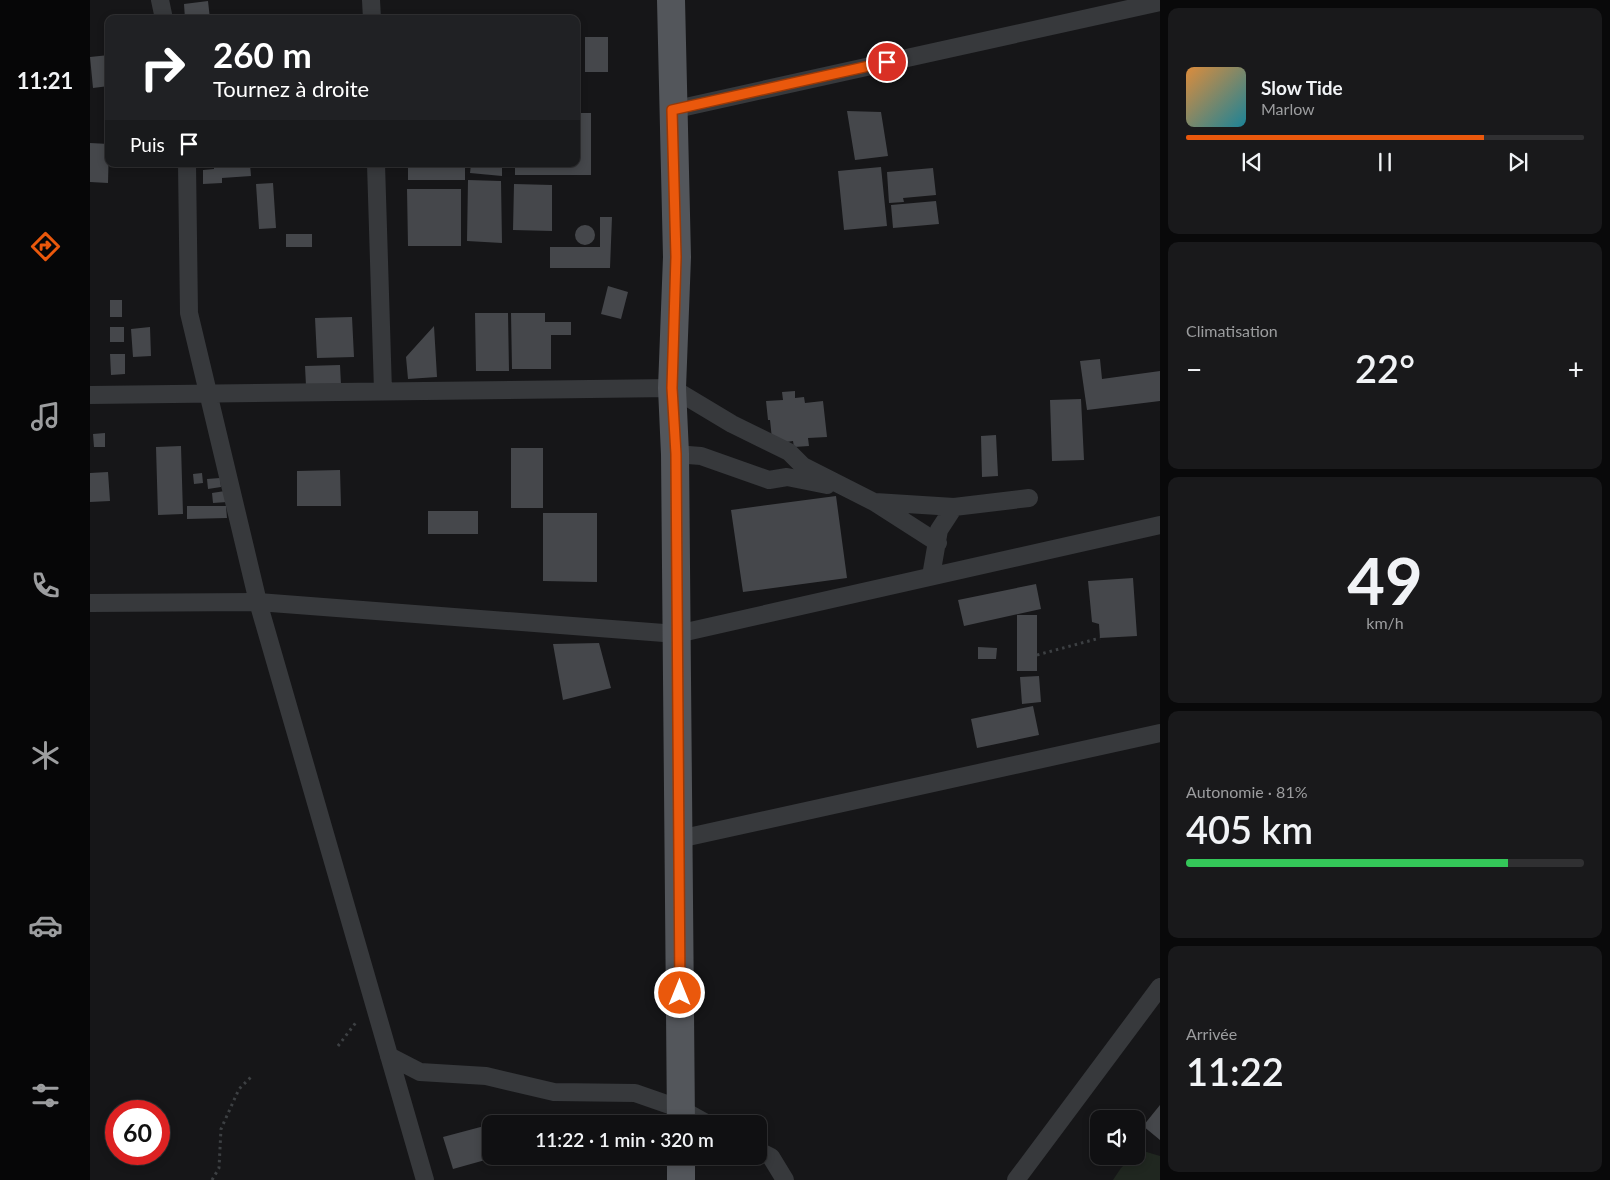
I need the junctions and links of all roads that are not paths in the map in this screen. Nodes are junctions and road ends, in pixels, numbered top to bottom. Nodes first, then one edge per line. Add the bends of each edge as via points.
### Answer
1 (160, 0) edge
2 (371, 0) edge
3 (671, 0) edge
4 (1160, 2) edge
5 (163, 15) edge
6 (372, 15) edge
7 (672, 110) junction
8 (187, 167) edge
9 (376, 167) edge
10 (672, 388) junction
11 (383, 391) junction
12 (210, 393) junction
13 (90, 395) edge
14 (676, 454) junction
15 (1029, 498) dead end
16 (874, 502) junction
17 (954, 507) junction
18 (1160, 525) edge
19 (938, 543) junction
20 (931, 576) junction
21 (258, 602) junction
22 (90, 603) edge
23 (677, 634) junction
24 (1160, 733) edge
25 (679, 839) junction
26 (1160, 987) edge
27 (389, 1056) junction
28 (679, 1115) edge
29 (681, 1115) edge
30 (767, 1155) edge
31 (681, 1165) edge
32 (424, 1180) edge
33 (681, 1180) edge
34 (785, 1180) edge
35 (1016, 1180) edge

1 - 5 street
2 - 6 street
3 - 7 main road
4 - 7 street
7 - 10 main road via 676,257
8 - 12 street via 189,313
9 - 11 street
10 - 11 street
10 - 14 main road
10 - 16 street via 732,424 789,452 803,466
11 - 12 street
12 - 13 street
12 - 21 street
14 - 16 street via 701,456 769,480 787,477 824,484
14 - 23 main road
15 - 17 street
16 - 17 street
16 - 19 street
17 - 19 street via 939,530
18 - 20 street
19 - 20 street
20 - 23 street
21 - 22 street
21 - 23 street
21 - 27 street
23 - 25 main road
24 - 25 street
25 - 29 main road
26 - 35 street
27 - 28 street via 420,1072 486,1076 554,1092 635,1093
27 - 32 street
30 - 34 street
31 - 33 main road

